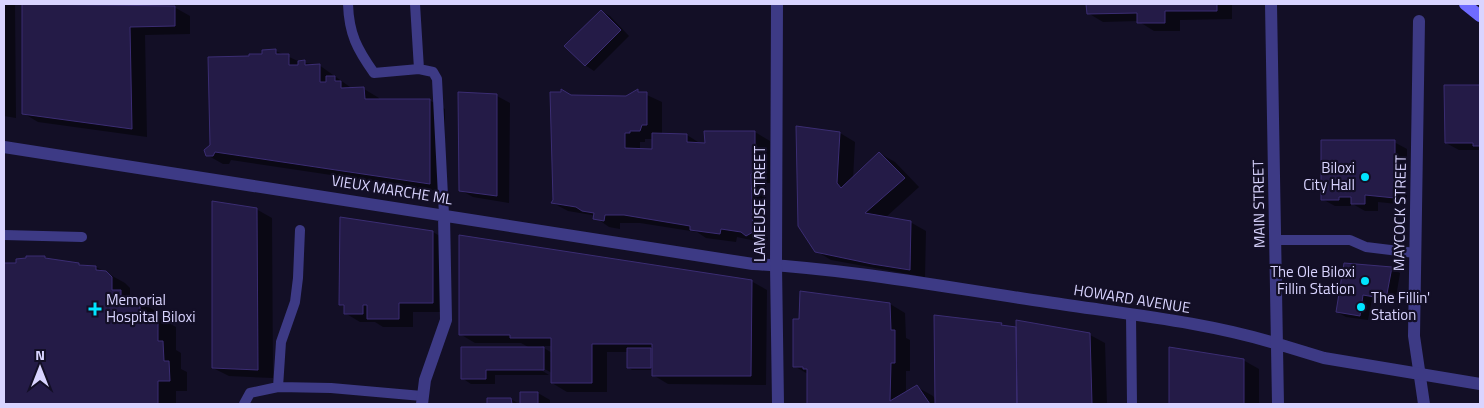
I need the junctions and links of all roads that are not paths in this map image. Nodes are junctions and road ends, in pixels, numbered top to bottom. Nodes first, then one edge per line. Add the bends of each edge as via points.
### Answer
1 (348, 4) edge
2 (415, 4) edge
3 (777, 4) edge
4 (1271, 4) edge
5 (1465, 4) edge
6 (1480, 16) edge
7 (1419, 21) dead end
8 (419, 69) junction
9 (4, 147) edge
10 (444, 215) junction
11 (300, 230) dead end
12 (4, 234) edge
13 (82, 237) dead end
14 (1276, 240) junction
15 (1415, 253) junction
16 (776, 265) junction
17 (1131, 315) junction
18 (1278, 344) junction
19 (1419, 375) junction
20 (1480, 384) edge
21 (278, 387) junction
22 (422, 400) edge
23 (244, 404) edge
24 (778, 404) edge
25 (1132, 404) edge
26 (1278, 404) edge
27 (1424, 404) edge

1 - 8 lane via 352,35 360,55 374,73
2 - 8 lane
3 - 16 street, LAMEUSE STREET
4 - 14 street, MAIN STREET
5 - 6 main road
7 - 15 street, MAYCOCK STREET
8 - 10 lane via 433,72 437,79
9 - 10 street, VIEUX MARCHE ML
10 - 16 street, VIEUX MARCHE ML
10 - 22 street via 446,320 425,380
11 - 21 lane via 295,302 281,342
12 - 13 lane
14 - 15 lane via 1350,240 1366,247
14 - 18 street, MAIN STREET
15 - 19 street, MAYCOCK STREET via 1414,336
16 - 17 street, HOWARD AVENUE via 815,267
16 - 24 street, LAMEUSE STREET
17 - 18 street, HOWARD AVENUE via 1239,332
17 - 25 lane
18 - 19 street, HOWARD AVENUE via 1324,358
18 - 26 street, MAIN STREET
19 - 20 street, HOWARD AVENUE
19 - 27 street, MAYCOCK STREET
21 - 22 lane via 331,388
21 - 23 lane via 250,393

